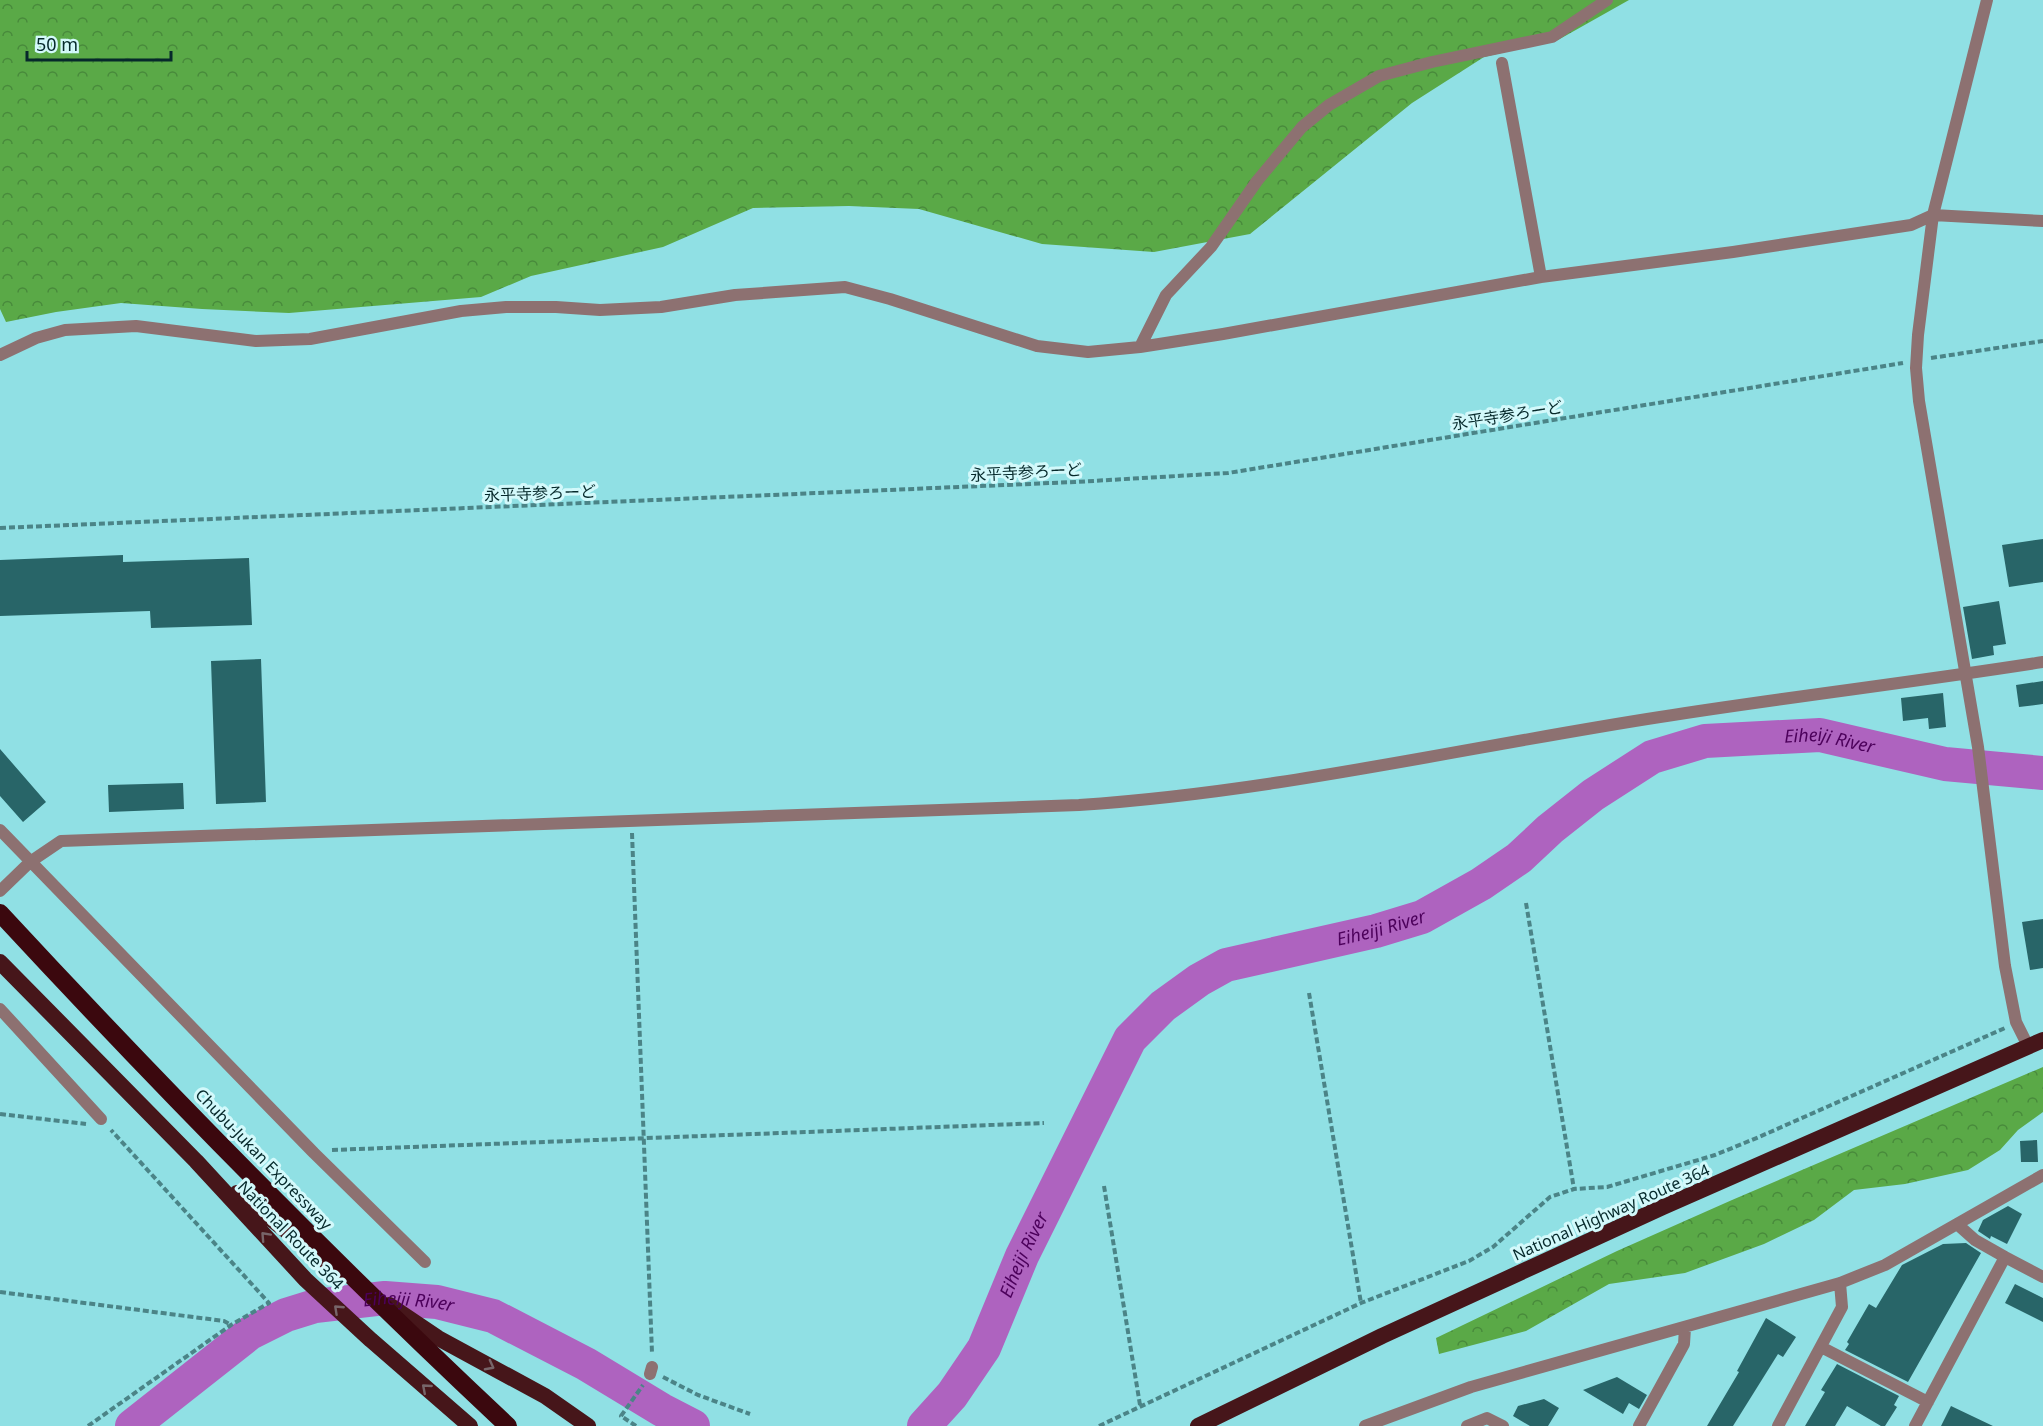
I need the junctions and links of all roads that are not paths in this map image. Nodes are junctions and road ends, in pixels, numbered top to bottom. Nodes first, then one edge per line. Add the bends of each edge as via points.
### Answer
1 (1607, 0) edge
2 (1987, 0) edge
3 (1502, 63) dead end
4 (1934, 215) junction
5 (2043, 221) edge
6 (1540, 277) junction
7 (1140, 347) junction
8 (0, 355) edge
9 (2043, 662) edge
10 (1965, 674) junction
11 (0, 830) edge
12 (30, 862) junction
13 (0, 891) edge
14 (0, 913) edge
15 (0, 962) edge
16 (0, 1009) edge
17 (2035, 1043) edge
18 (101, 1119) road end
19 (196, 1161) junction
20 (2043, 1175) edge
21 (1957, 1224) junction
22 (2005, 1257) junction
23 (426, 1262) dead end
24 (2043, 1277) edge
25 (1840, 1283) junction
26 (1684, 1328) junction
27 (1821, 1347) junction
28 (1928, 1402) junction
29 (470, 1426) edge
30 (508, 1426) edge
31 (588, 1426) edge
32 (1198, 1426) edge
33 (1365, 1426) edge
34 (1467, 1426) edge
35 (1503, 1426) edge
36 (1639, 1426) edge
37 (1778, 1426) edge
38 (1915, 1426) edge

1 - 7 street via 1552,37 1379,76 1329,105 1302,127 1257,181 1211,247 1166,295
2 - 4 street
3 - 6 street
4 - 5 street
4 - 6 street via 1911,225
4 - 10 street via 1918,335 1919,401
6 - 7 street
7 - 8 street via 1088,352 1037,346 845,287 735,295 661,307 461,310 309,339 256,341 136,326 65,330
9 - 10 street
10 - 12 street via 1660,717 1286,782 1142,801 61,841
10 - 17 street via 1984,788 2005,966 2016,1022
11 - 12 street
12 - 13 street
12 - 23 street
14 - 30 highway, Chubu-Jukan Expressway via 311,1235
15 - 19 highway, National Route 364
16 - 18 street
17 - 32 highway, National Highway Route 364 via 1663,1207 1382,1336
29 -> 19 highway, National Route 364 via 305,1279
19 -> 31 highway, National Route 364 via 336,1269 438,1338 545,1396
20 - 21 street
21 - 22 street
21 - 25 street via 1885,1265
22 - 24 street
22 - 28 street
25 - 26 street
25 - 27 street via 1842,1307
26 - 33 street via 1471,1388
26 - 36 street via 1684,1344
27 - 28 street
27 - 37 street
28 - 38 street
34 - 35 street via 1487,1418

